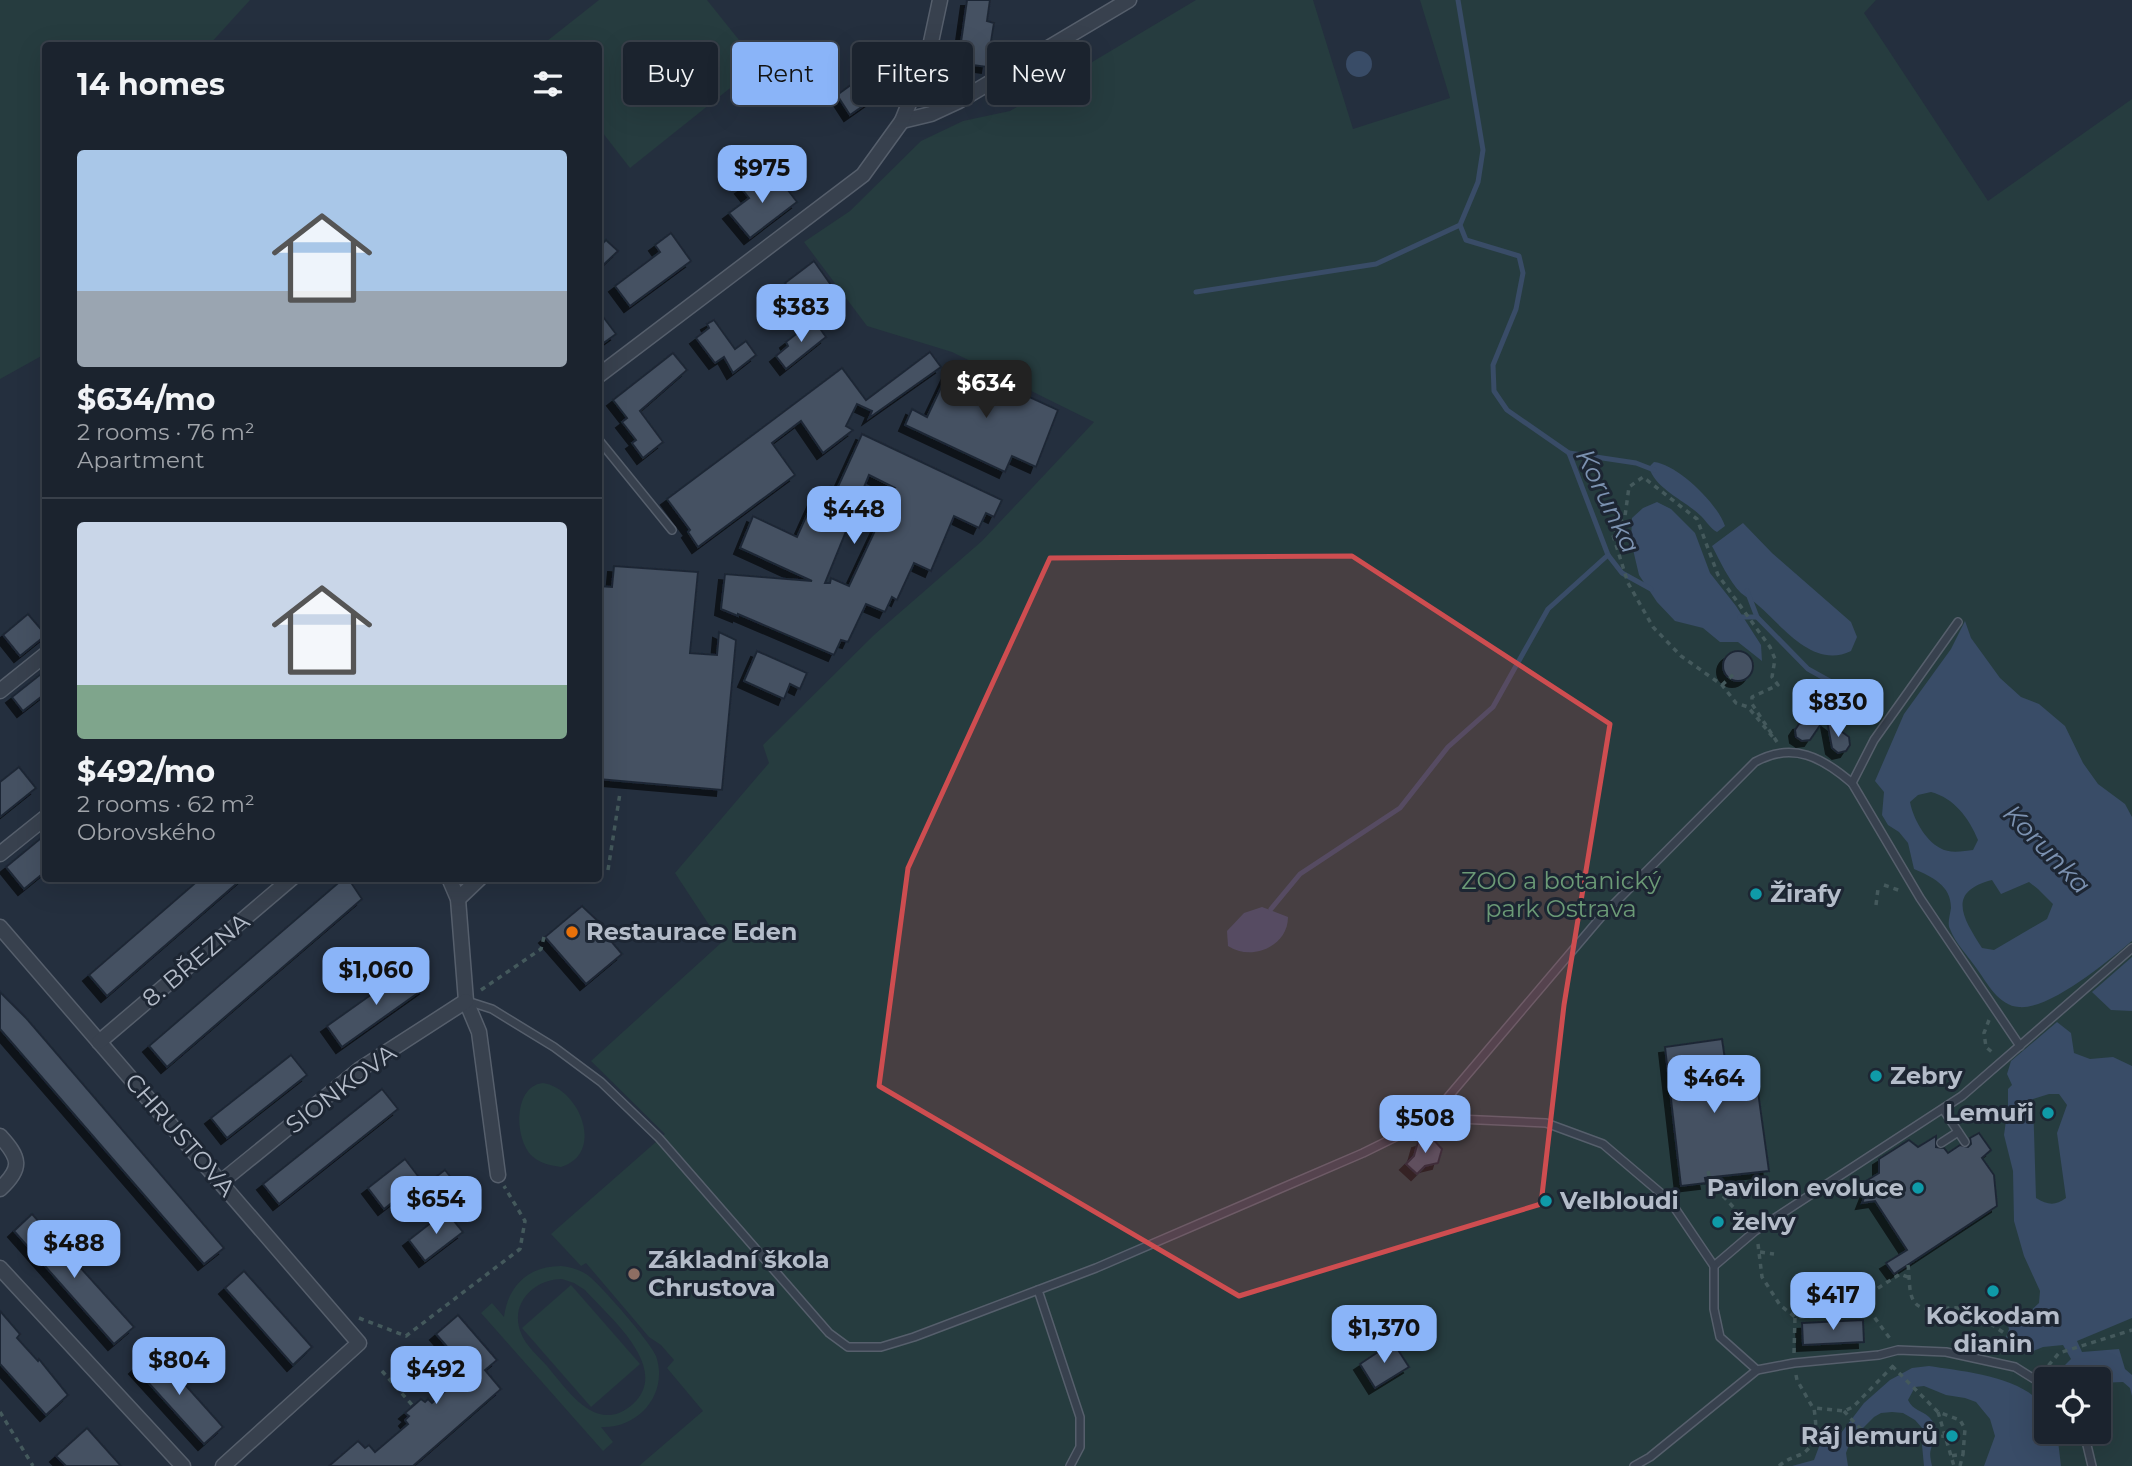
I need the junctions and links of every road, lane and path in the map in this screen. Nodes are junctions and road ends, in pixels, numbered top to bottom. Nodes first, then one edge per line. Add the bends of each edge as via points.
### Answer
1 (940, 0) edge
2 (1129, 0) edge
3 (902, 121) junction
4 (602, 373) edge
5 (602, 444) edge
6 (672, 530) dead end
7 (1958, 622) dead end
8 (42, 657) edge
9 (1735, 673) dead end
10 (1721, 686) junction
11 (0, 691) edge
12 (1750, 706) junction
13 (1852, 783) junction
14 (620, 793) dead end
15 (42, 820) edge
16 (0, 854) edge
17 (608, 870) dead end
18 (287, 882) edge
19 (451, 882) edge
20 (476, 882) edge
21 (1878, 889) dead end
22 (458, 899) junction
23 (1876, 905) dead end
24 (0, 927) edge
25 (544, 937) dead end
26 (2126, 953) edge
27 (466, 1001) junction
28 (1990, 1002) junction
29 (99, 1042) junction
30 (2020, 1046) junction
31 (2003, 1061) junction
32 (1943, 1109) junction
33 (1434, 1118) junction
34 (1958, 1132) junction
35 (0, 1136) edge
36 (1965, 1142) dead end
37 (1941, 1143) dead end
38 (498, 1175) joint
39 (221, 1182) junction
40 (0, 1189) edge
41 (1760, 1252) dead end
42 (1774, 1254) dead end
43 (1908, 1265) dead end
44 (1714, 1266) junction
45 (0, 1268) edge
46 (1910, 1278) junction
47 (1038, 1290) junction
48 (1846, 1291) dead end
49 (1852, 1299) junction
50 (1861, 1299) junction
51 (1826, 1301) dead end
52 (1830, 1315) junction
53 (338, 1319) junction
54 (2132, 1330) edge
55 (1902, 1350) junction
56 (2001, 1354) dead end
57 (1794, 1363) junction
58 (2048, 1367) edge
59 (1894, 1369) junction
60 (1757, 1370) junction
61 (382, 1371) dead end
62 (2034, 1379) edge
63 (413, 1406) dead end
64 (1814, 1408) junction
65 (1844, 1411) junction
66 (0, 1412) edge
67 (1938, 1412) junction
68 (1942, 1436) junction
69 (2086, 1444) edge
70 (1963, 1454) junction
71 (1950, 1456) junction
72 (33, 1466) edge
73 (183, 1466) edge
74 (223, 1466) edge
75 (1070, 1466) edge
76 (1634, 1466) edge
77 (1779, 1466) edge
78 (1954, 1466) edge
79 (1960, 1466) edge
80 (2092, 1466) edge

1 - 3 street via 928,56
2 - 3 street via 959,101
3 - 4 street via 863,175
5 - 6 lane
7 - 13 lane via 1874,740
8 - 11 street
9 - 10 path
10 - 12 path via 1736,703
10 - 12 path via 1653,628 1628,583 1612,532 1625,516 1629,486 1643,477 1697,519 1717,575 1770,648 1777,685 1752,697
12 - 12 path via 1779,743
13 - 28 lane via 1920,898
13 - 33 lane via 1829,763 1797,754 1768,754 1755,762 1601,917
14 - 17 path
15 - 16 street
18 - 29 street, 8. BŘEZNA
19 - 22 street
20 - 22 street
21 - 23 path
22 - 27 street
24 - 29 street, CHRUSTOVA
25 - 27 path via 541,949
26 - 30 lane
27 - 38 street via 479,1032
27 - 39 street, SIONKOVA via 359,1070
27 - 47 lane via 492,1009 601,1082 659,1138 830,1333 848,1347 881,1347
28 - 30 lane
28 - 31 path via 1986,1047
29 - 39 street, CHRUSTOVA
30 - 31 lane
31 - 32 lane
32 - 34 lane
32 - 44 lane via 1755,1231
33 - 44 lane via 1546,1124 1603,1144 1670,1201
33 - 47 lane via 1363,1153
34 - 36 lane
34 - 37 lane
35 - 40 street via 13,1150 17,1166
38 - 53 path via 525,1221 520,1249 406,1336 345,1313
39 - 53 street, CHRUSTOVA
41 - 42 path
43 - 46 path
44 - 60 lane via 1714,1309 1720,1337
45 - 73 street
46 - 50 path via 1900,1274
46 - 56 path via 1911,1298 1917,1306 1959,1308 2012,1338
47 - 75 lane via 1080,1417 1080,1447
48 - 49 path
49 - 50 path
49 - 52 path
50 - 55 path
51 - 52 path
52 - 57 path via 1795,1317
53 - 74 street, CHRUSTOVA via 359,1343
54 - 58 path via 2060,1353
55 - 57 lane
55 - 59 path via 1905,1359
55 - 62 lane via 1946,1352 2015,1367
57 - 60 lane
57 - 64 path via 1797,1380
59 - 65 path
59 - 67 path
60 - 76 lane
61 - 63 path
64 - 65 path
64 - 77 path via 1815,1436 1804,1453
65 - 68 path via 1878,1442
66 - 72 path
67 - 68 path
67 - 70 path via 1964,1426
68 - 71 path
69 - 80 lane
70 - 71 path
70 - 79 path
71 - 78 path

